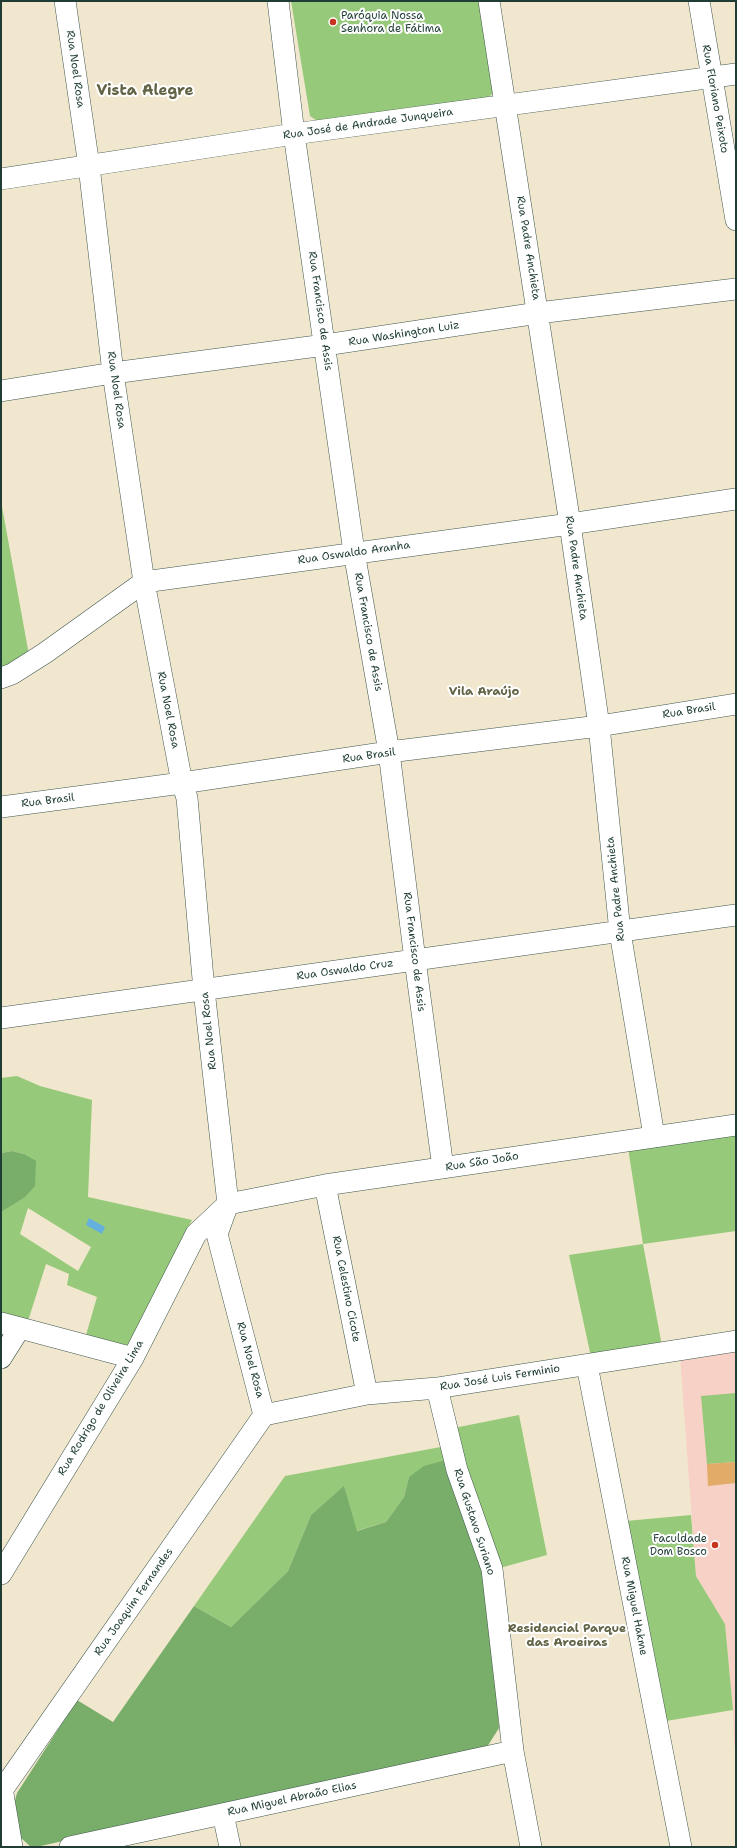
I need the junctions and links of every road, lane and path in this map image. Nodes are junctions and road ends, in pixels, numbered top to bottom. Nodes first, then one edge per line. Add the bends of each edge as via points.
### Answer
1 (65, 1) edge
2 (278, 1) edge
3 (489, 1) edge
4 (699, 1) edge
5 (736, 74) edge
6 (711, 78) junction
7 (505, 105) junction
8 (294, 134) junction
9 (89, 166) junction
10 (1, 179) edge
11 (736, 220) edge
12 (736, 289) edge
13 (538, 313) junction
14 (325, 346) junction
15 (113, 373) junction
16 (1, 390) edge
17 (736, 499) edge
18 (570, 524) junction
19 (354, 552) junction
20 (144, 582) junction
21 (1, 678) edge
22 (736, 704) edge
23 (599, 726) junction
24 (389, 752) junction
25 (182, 784) junction
26 (1, 807) edge
27 (736, 915) edge
28 (620, 932) junction
29 (415, 960) junction
30 (204, 990) junction
31 (1, 1018) edge
32 (736, 1125) edge
33 (654, 1136) junction
34 (443, 1168) junction
35 (325, 1185) junction
36 (228, 1204) junction
37 (11, 1326) edge
38 (736, 1342) edge
39 (1, 1358) edge
40 (133, 1358) junction
41 (587, 1365) junction
42 (437, 1388) junction
43 (367, 1394) junction
44 (264, 1414) junction
45 (1, 1574) edge
46 (513, 1751) junction
47 (2, 1786) edge
48 (223, 1814) junction
49 (118, 1842) edge
50 (12, 1847) edge
51 (70, 1847) edge
52 (230, 1847) edge
53 (531, 1847) edge
54 (681, 1847) edge

1 - 9 street, Rua Noel Rosa
2 - 8 street, Rua Francisco de Assis
3 - 7 street, Rua Padre Anchieta
4 - 6 street, Rua Floriano Peixoto
5 - 6 street, Rua José de Andrade Junqueira
6 - 7 street, Rua José de Andrade Junqueira
6 - 11 street, Rua Floriano Peixoto
7 - 8 street, Rua José de Andrade Junqueira
7 - 13 street, Rua Padre Anchieta
8 - 9 street, Rua José de Andrade Junqueira
8 - 14 street, Rua Francisco de Assis
9 - 10 street, Rua José de Andrade Junqueira
9 - 15 street, Rua Noel Rosa
12 - 13 street, Rua Washington Luiz
13 - 14 street, Rua Washington Luiz
13 - 18 street, Rua Padre Anchieta
14 - 15 street, Rua Washington Luiz
14 - 19 street, Rua Francisco de Assis
15 - 16 street, Rua Washington Luiz
15 - 20 street, Rua Noel Rosa
17 - 18 street, Rua Oswaldo Aranha
18 - 19 street, Rua Oswaldo Aranha
18 - 23 street, Rua Padre Anchieta
19 - 20 street, Rua Oswaldo Aranha
19 - 24 street, Rua Francisco de Assis
20 - 21 street, Rua Oswaldo Aranha via 45,653
20 - 25 street, Rua Noel Rosa
22 - 23 street, Rua Brasil
23 - 24 street, Rua Brasil
23 - 28 street, Rua Padre Anchieta
24 - 25 street, Rua Brasil
24 - 29 street, Rua Francisco de Assis
25 - 26 street, Rua Brasil
25 - 30 street, Rua Noel Rosa via 187,798
27 - 28 street, Rua Oswaldo Cruz
28 - 29 street, Rua Oswaldo Cruz
28 - 33 street, Rua Padre Anchieta
29 - 30 street, Rua Oswaldo Cruz
29 - 34 street, Rua Francisco de Assis
30 - 31 street, Rua Oswaldo Cruz
30 - 36 street, Rua Noel Rosa
32 - 33 street, Rua São João
33 - 34 street, Rua São João
34 - 35 street, Rua São João
35 - 36 street, Rua São João
35 - 43 street, Rua Celestino Cicote
36 - 40 street, Rua Rodrigo de Oliveira Lima via 196,1234
36 - 44 street, Rua Noel Rosa via 217,1234
37 - 39 street
37 - 40 street
38 - 41 street, Rua José Luis Ferminio
40 - 45 street, Rua Rodrigo de Oliveira Lima
41 - 42 street, Rua José Luis Ferminio
41 - 54 street, Rua Miguel Hakme
42 - 43 street, Rua José Luis Ferminio
42 - 46 street, Rua Gustavo Suriano via 457,1470 492,1569
43 - 44 street, Rua José Luis Ferminio
44 - 47 street, Rua Joaquim Fernandes
46 - 48 street, Rua Miguel Abraão Elias
46 - 53 street, Rua Gustavo Suriano
47 - 50 street
48 - 49 street, Rua Miguel Abraão Elias
48 - 52 street
49 - 51 street, Rua Miguel Abraão Elias

